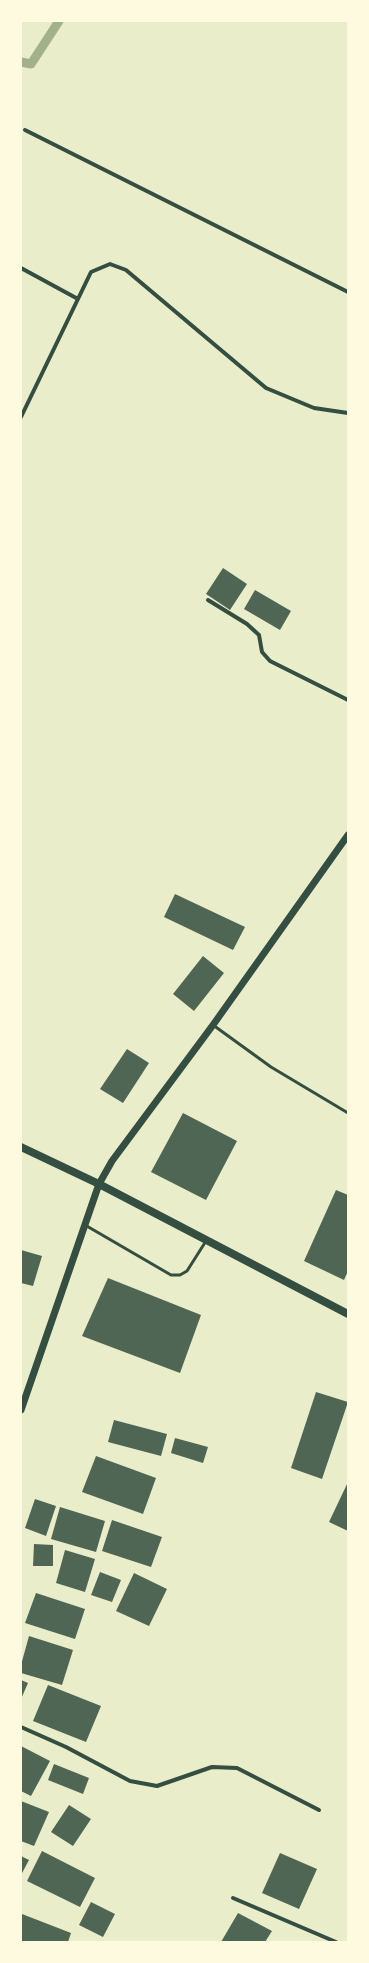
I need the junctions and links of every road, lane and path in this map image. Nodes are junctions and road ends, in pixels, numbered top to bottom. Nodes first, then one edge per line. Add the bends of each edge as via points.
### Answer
1 (25, 130) dead end
2 (21, 268) edge
3 (348, 292) edge
4 (78, 299) junction
5 (348, 413) edge
6 (21, 417) edge
7 (208, 600) dead end
8 (348, 700) edge
9 (348, 835) edge
10 (213, 1025) junction
11 (348, 1113) edge
12 (21, 1146) edge
13 (99, 1184) junction
14 (85, 1224) junction
15 (206, 1241) junction
16 (348, 1314) edge
17 (21, 1410) edge
18 (21, 1727) edge
19 (319, 1810) dead end
20 (233, 1898) dead end
21 (336, 1942) edge

1 - 3 street
2 - 4 street
4 - 5 street via 91,272 110,264 126,270 266,388 314,408
4 - 6 street
7 - 8 street via 247,624 259,635 262,652 270,661
9 - 10 street
10 - 11 lane via 272,1067
10 - 13 street via 112,1161
12 - 13 main road
13 - 14 street
13 - 15 main road
14 - 15 lane via 171,1275 180,1276 187,1271
14 - 17 street
15 - 16 main road
18 - 19 street via 66,1747 130,1781 157,1786 212,1767 237,1768
20 - 21 street

